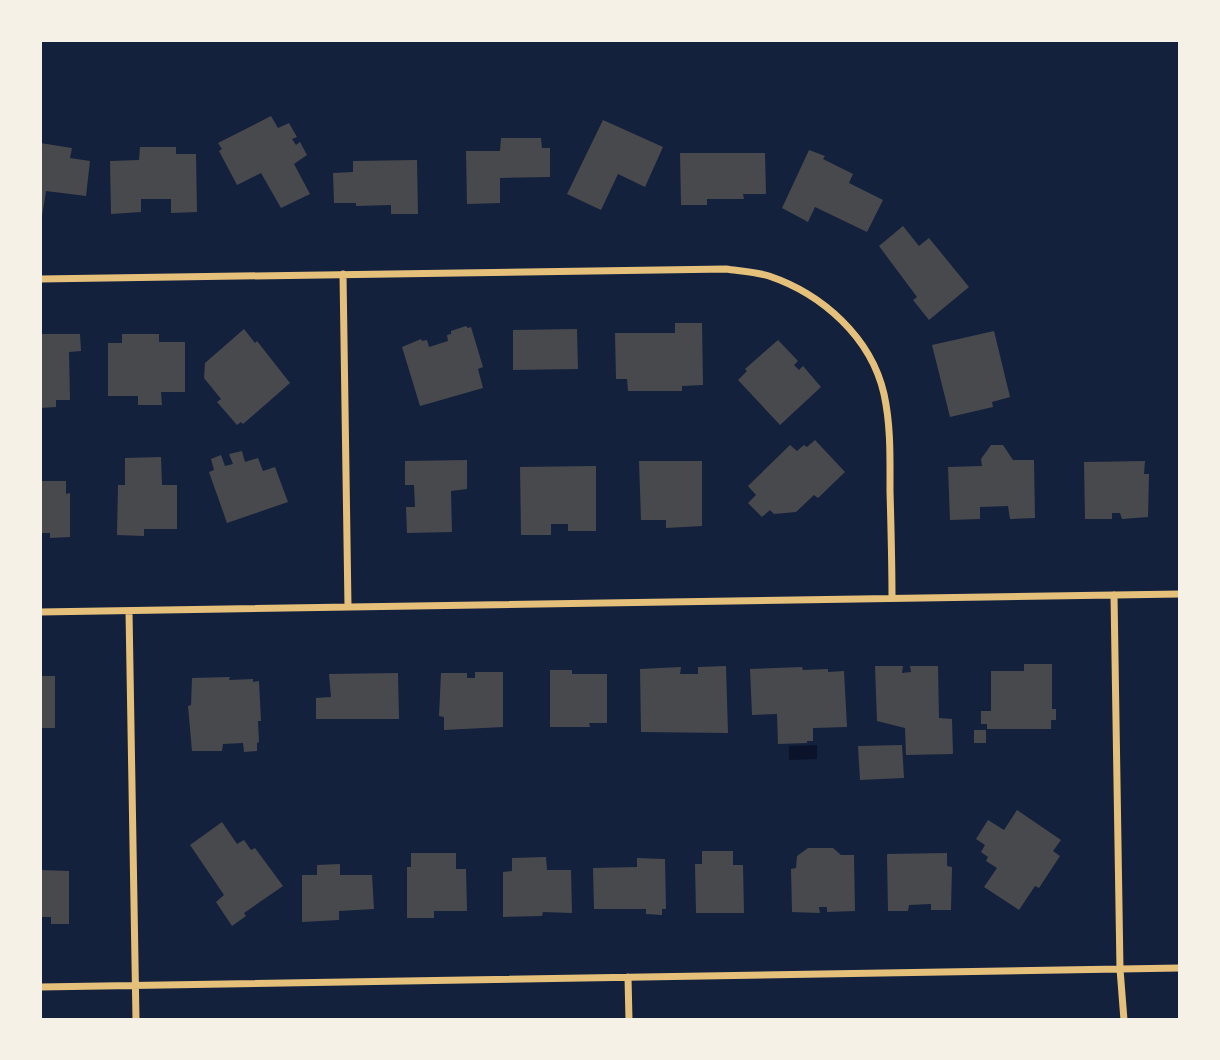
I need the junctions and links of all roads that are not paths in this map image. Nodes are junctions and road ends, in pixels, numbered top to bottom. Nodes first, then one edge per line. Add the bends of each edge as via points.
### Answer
1 (343, 274) junction
2 (40, 279) edge
3 (1180, 594) edge
4 (1114, 595) junction
5 (892, 598) junction
6 (348, 607) junction
7 (130, 611) junction
8 (40, 612) edge
9 (1180, 968) edge
10 (1120, 969) junction
11 (628, 977) junction
12 (136, 985) junction
13 (40, 987) edge
14 (136, 1020) edge
15 (629, 1020) edge
16 (1124, 1020) edge

1 - 2 street
1 - 5 street via 726,269 767,275 805,291 832,310 854,334 872,361 883,391 889,429
1 - 6 street
3 - 4 street
4 - 5 street
4 - 10 street
5 - 6 street
6 - 7 street
7 - 8 street
7 - 12 street
9 - 10 street
10 - 11 street
10 - 16 street
11 - 12 street
11 - 15 street
12 - 13 street
12 - 14 street

